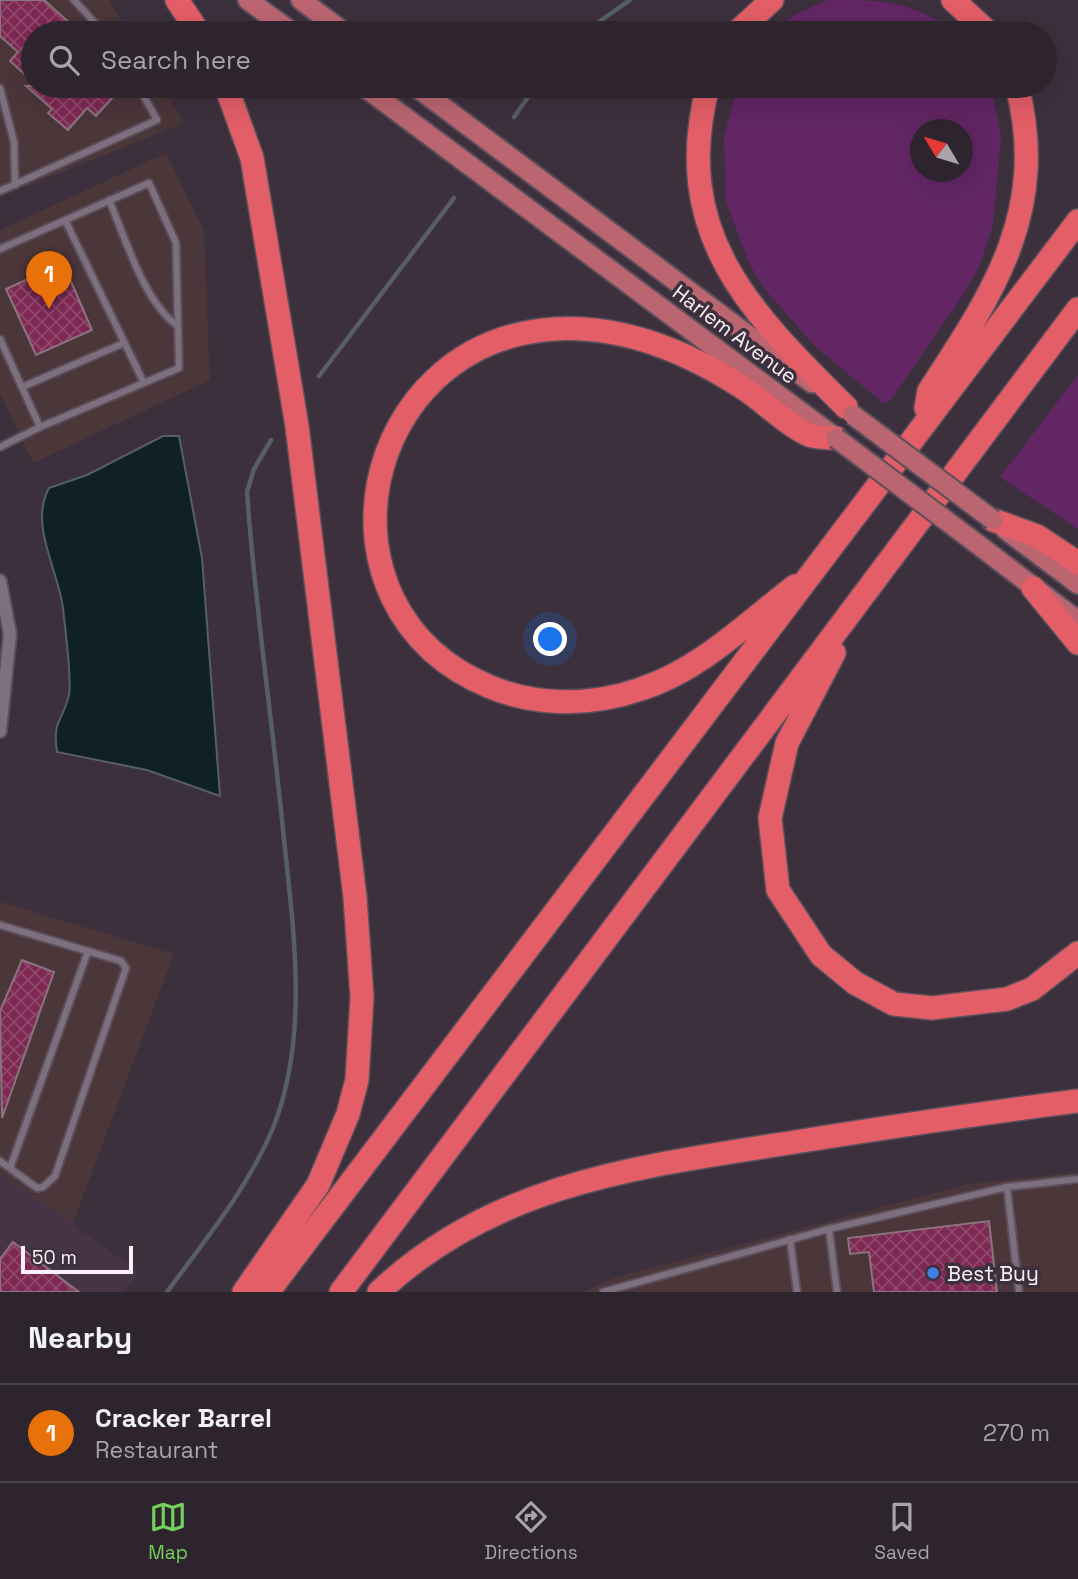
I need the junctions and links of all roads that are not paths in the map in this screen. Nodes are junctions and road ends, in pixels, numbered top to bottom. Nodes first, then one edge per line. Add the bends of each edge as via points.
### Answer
1 (74, 0) edge
2 (177, 0) edge
3 (248, 0) edge
4 (301, 0) edge
5 (772, 0) edge
6 (953, 0) edge
7 (93, 21) edge
8 (191, 21) edge
9 (277, 21) edge
10 (329, 21) edge
11 (749, 21) edge
12 (976, 21) edge
13 (0, 88) edge
14 (145, 98) edge
15 (230, 98) edge
16 (379, 98) edge
17 (431, 98) edge
18 (705, 98) edge
19 (1019, 98) edge
20 (15, 185) junction
21 (0, 191) edge
22 (109, 200) junction
23 (65, 220) junction
24 (1078, 221) edge
25 (0, 249) edge
26 (1078, 309) edge
27 (1078, 320) edge
28 (178, 326) junction
29 (0, 339) edge
30 (124, 343) junction
31 (1051, 344) junction
32 (144, 383) junction
33 (22, 387) junction
34 (849, 411) junction
35 (923, 423) junction
36 (40, 427) junction
37 (836, 438) junction
38 (0, 447) edge
39 (993, 520) junction
40 (1078, 563) edge
41 (819, 567) junction
42 (0, 581) edge
43 (1078, 584) edge
44 (1033, 589) junction
45 (864, 594) junction
46 (1078, 621) edge
47 (5, 634) edge
48 (1078, 643) edge
49 (0, 731) edge
50 (0, 925) edge
51 (88, 951) junction
52 (1078, 953) edge
53 (1078, 1101) edge
54 (0, 1161) edge
55 (10, 1168) junction
56 (1078, 1179) edge
57 (1007, 1188) junction
58 (829, 1229) junction
59 (790, 1239) junction
60 (244, 1292) edge
61 (268, 1292) edge
62 (341, 1292) edge
63 (379, 1292) edge
64 (603, 1292) edge
65 (797, 1292) edge
66 (837, 1292) edge
67 (1019, 1292) edge

1 - 7 lane
2 - 8 highway
3 - 9 main road
4 - 10 main road
5 - 11 highway
6 - 12 highway
13 - 20 lane via 13,142
14 - 20 lane via 157,120
15 - 60 highway via 252,158 297,426 355,897 362,998 357,1080 340,1135 317,1185
16 - 37 main road, Harlem Avenue
17 - 34 main road, Harlem Avenue
18 - 34 highway via 697,171 704,215 717,253 762,321
19 - 35 highway via 1026,140 1017,226 993,290 929,391
20 - 21 lane
22 - 23 lane
22 - 28 lane via 150,294 166,318
22 - 28 lane via 149,183 176,243
23 - 25 lane
23 - 30 lane
24 - 35 highway
26 - 31 highway
27 - 31 highway
28 - 32 lane via 179,368
29 - 33 lane
30 - 32 lane
30 - 33 lane
31 - 45 highway
32 - 36 lane
33 - 36 lane
34 - 39 main road, Harlem Avenue, bridge
35 - 41 highway
36 - 38 lane
37 - 41 highway via 811,436 746,389 674,351 605,333 541,331 481,347 431,381 393,435 375,498 381,564 401,615 453,668 499,691 537,701 579,702 618,696 664,680 702,659
37 - 44 main road, Harlem Avenue, bridge
39 - 40 highway via 1037,536
39 - 43 main road, Harlem Avenue
41 - 61 highway
42 - 47 street
44 - 46 main road, Harlem Avenue
44 - 48 highway
45 - 52 highway via 787,743 770,818 778,890 821,955 855,983 894,1004 932,1008 1007,999 1032,989
45 - 62 highway
47 - 49 street
50 - 51 lane
51 - 55 lane
51 - 55 lane via 121,961 126,968 55,1176 37,1188
53 - 63 highway via 740,1150 567,1184 459,1232
54 - 55 lane
56 - 57 lane
57 - 58 lane
57 - 67 lane
58 - 59 lane
58 - 66 lane
59 - 64 lane
59 - 65 lane

